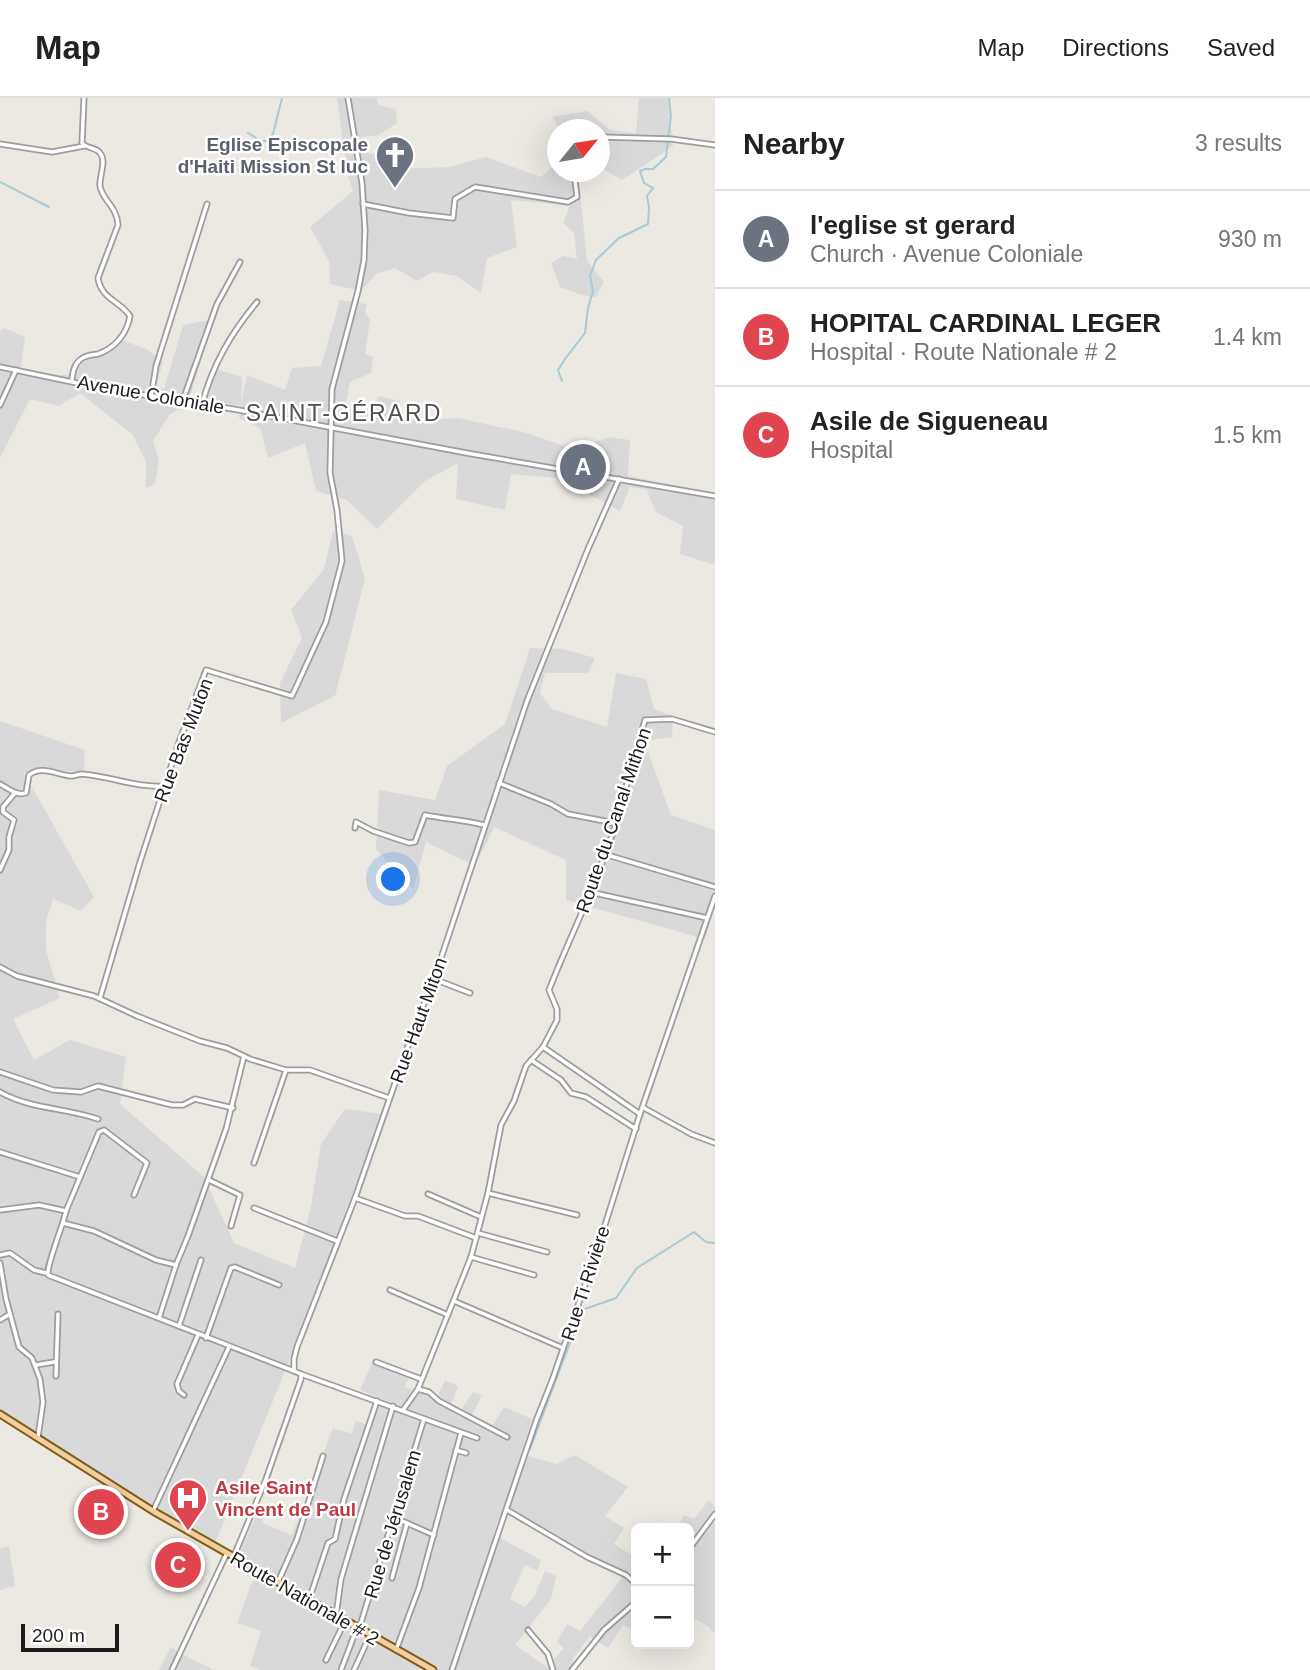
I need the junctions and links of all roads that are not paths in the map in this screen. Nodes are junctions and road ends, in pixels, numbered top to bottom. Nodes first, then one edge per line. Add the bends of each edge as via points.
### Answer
1 (84, 98) edge
2 (348, 98) edge
3 (610, 137) edge
4 (0, 144) edge
5 (715, 145) edge
6 (84, 146) junction
7 (575, 182) edge
8 (208, 204) dead end
9 (363, 204) junction
10 (240, 262) dead end
11 (257, 302) dead end
12 (0, 367) edge
13 (16, 370) junction
14 (71, 380) junction
15 (151, 397) junction
16 (183, 400) junction
17 (202, 404) junction
18 (0, 405) edge
19 (330, 427) junction
20 (619, 479) junction
21 (715, 496) edge
22 (715, 732) edge
23 (499, 783) junction
24 (0, 784) edge
25 (164, 786) junction
26 (15, 793) junction
27 (615, 823) junction
28 (484, 825) junction
29 (355, 828) dead end
30 (604, 854) junction
31 (0, 870) edge
32 (715, 887) edge
33 (589, 891) junction
34 (715, 896) edge
35 (707, 918) junction
36 (0, 967) edge
37 (434, 979) junction
38 (470, 993) dead end
39 (100, 998) junction
40 (543, 1047) junction
41 (244, 1056) junction
42 (531, 1060) junction
43 (286, 1070) junction
44 (0, 1072) edge
45 (0, 1092) edge
46 (389, 1098) junction
47 (233, 1108) junction
48 (644, 1108) junction
49 (640, 1114) junction
50 (97, 1119) dead end
51 (636, 1129) junction
52 (715, 1143) edge
53 (0, 1152) edge
54 (254, 1164) dead end
55 (80, 1177) junction
56 (209, 1180) junction
57 (428, 1194) dead end
58 (488, 1194) junction
59 (134, 1195) dead end
60 (355, 1198) junction
61 (254, 1208) dead end
62 (0, 1210) edge
63 (66, 1211) junction
64 (577, 1216) dead end
65 (481, 1217) junction
66 (63, 1223) junction
67 (231, 1226) dead end
68 (477, 1236) junction
69 (337, 1241) junction
70 (548, 1252) dead end
71 (0, 1255) edge
72 (471, 1257) junction
73 (201, 1260) dead end
74 (0, 1263) edge
75 (176, 1265) junction
76 (46, 1273) junction
77 (534, 1275) dead end
78 (279, 1285) dead end
79 (390, 1290) dead end
80 (454, 1301) junction
81 (10, 1314) junction
82 (58, 1314) dead end
83 (447, 1315) junction
84 (159, 1318) junction
85 (0, 1320) edge
86 (179, 1326) junction
87 (198, 1335) junction
88 (206, 1338) junction
89 (229, 1347) junction
90 (564, 1349) junction
91 (55, 1362) junction
92 (376, 1362) dead end
93 (36, 1364) junction
94 (294, 1371) junction
95 (301, 1374) junction
96 (56, 1376) dead end
97 (421, 1379) junction
98 (418, 1389) junction
99 (184, 1395) dead end
100 (377, 1401) junction
101 (393, 1406) junction
102 (403, 1410) junction
103 (0, 1414) edge
104 (424, 1419) junction
105 (461, 1433) junction
106 (38, 1437) junction
107 (507, 1437) dead end
108 (477, 1438) dead end
109 (456, 1450) junction
110 (467, 1453) dead end
111 (323, 1456) dead end
112 (507, 1510) junction
113 (153, 1511) junction
114 (715, 1514) edge
115 (393, 1517) junction
116 (407, 1523) junction
117 (434, 1535) junction
118 (694, 1542) edge
119 (227, 1553) junction
120 (234, 1557) junction
121 (392, 1578) dead end
122 (631, 1580) edge
123 (278, 1583) junction
124 (309, 1600) junction
125 (631, 1606) edge
126 (336, 1616) junction
127 (345, 1621) junction
128 (358, 1629) junction
129 (528, 1630) dead end
130 (370, 1635) junction
131 (396, 1650) junction
132 (326, 1660) dead end
133 (172, 1670) edge
134 (341, 1670) edge
135 (355, 1670) edge
136 (433, 1670) edge
137 (452, 1670) edge
138 (553, 1670) edge
139 (572, 1670) edge

1 - 6 street
2 - 9 street, Rue Bas Muton
3 - 5 street via 669,138
4 - 6 street via 45,151
6 - 14 street via 98,150 103,157 101,188 118,217 98,284 130,316 122,338 100,353 80,359
7 - 9 street via 577,197 568,202 475,187 455,199 453,218
8 - 15 street via 156,366
9 - 19 street, Rue Bas Muton via 364,260 334,372
10 - 16 street via 217,304
11 - 17 street via 230,336
12 - 13 street, Avenue Coloniale
13 - 14 street, Avenue Coloniale
13 - 18 street
14 - 15 street, Avenue Coloniale
15 - 16 street, Avenue Coloniale
16 - 17 street, Avenue Coloniale
17 - 19 street, Avenue Coloniale
19 - 20 street, Avenue Coloniale
19 - 25 street, Rue Bas Muton via 330,474 342,561 318,643 292,696 206,670
20 - 21 street, Avenue Coloniale
20 - 23 street, Rue Haut Miton via 541,667
22 - 27 street, Route du Canal Mithon via 672,719 646,720
23 - 27 street via 568,814
23 - 28 street, Rue Haut Miton
24 - 26 street
25 - 26 street via 39,770 29,775 26,793
25 - 39 street, Rue Bas Muton
26 - 31 street via 3,807 14,820
27 - 30 street, Route du Canal Mithon
28 - 29 street via 425,815 415,842 409,843 356,822
28 - 37 street, Rue Haut Miton
30 - 32 street
30 - 33 street, Route du Canal Mithon
33 - 35 street
33 - 40 street, Route du Canal Mithon via 549,990 558,1017
34 - 35 street, Rue Ti Rivière
35 - 48 street, Rue Ti Rivière
36 - 39 street
37 - 38 street
37 - 46 street, Rue Haut Miton
39 - 41 street
40 - 42 street, Route du Canal Mithon
40 - 49 street
41 - 43 street
41 - 47 street
42 - 51 street via 561,1080 571,1093 586,1097
42 - 58 street, Route du Canal Mithon via 501,1125
43 - 46 street via 310,1070
43 - 54 street
44 - 47 street via 53,1090 80,1092 98,1086 172,1105 195,1099
45 - 50 street
46 - 60 street, Rue Haut Miton
47 - 56 street
48 - 49 street, Rue Ti Rivière
48 - 52 street
49 - 51 street, Rue Ti Rivière
51 - 90 street, Rue Ti Rivière
53 - 55 street
55 - 59 street via 103,1130 147,1163
55 - 63 street
56 - 67 street via 240,1195
56 - 75 street
57 - 65 street
58 - 64 street
58 - 65 street, Route du Canal Mithon
60 - 68 street
60 - 69 street, Rue Haut Miton
61 - 69 street
62 - 63 street via 39,1205
63 - 66 street
65 - 68 street, Route du Canal Mithon
66 - 75 street
66 - 76 street
68 - 70 street
68 - 72 street, Route du Canal Mithon
69 - 94 street, Rue Haut Miton via 297,1347
71 - 76 street via 10,1253
72 - 77 street
72 - 80 street, Route du Canal Mithon
73 - 86 street
74 - 81 street
75 - 84 street
76 - 84 street
78 - 88 street via 232,1268
79 - 83 street
80 - 83 street, Route du Canal Mithon
80 - 90 street
81 - 85 street
81 - 93 street via 19,1347
82 - 91 street
83 - 97 street, Route du Canal Mithon
84 - 86 street
86 - 87 street
87 - 88 street
87 - 99 street via 177,1384
88 - 89 street
89 - 94 street
89 - 113 street
90 - 112 street, Rue Ti Rivière
91 - 93 street
91 - 96 street
92 - 97 street
93 - 106 street via 43,1402
94 - 95 street
95 - 100 street
95 - 120 street
97 - 98 street, Route du Canal Mithon
98 - 102 street, Route du Canal Mithon
98 - 107 street
100 - 101 street
100 - 124 street via 335,1539 328,1543
101 - 102 street
101 - 126 street via 341,1579
102 - 104 street
103 - 106 main road, Route Nationale # 2
104 - 105 street
104 - 115 street, Rue de Jérusalem
105 - 108 street
105 - 109 street
106 - 113 main road, Route Nationale # 2
109 - 110 street
109 - 117 street
111 - 123 street
112 - 122 street
112 - 137 street, Rue Ti Rivière
113 - 119 main road, Route Nationale # 2
114 - 118 street
115 - 116 street
115 - 128 street, Rue de Jérusalem
116 - 117 street
116 - 121 street
117 - 131 street
119 - 120 main road, Route Nationale # 2
119 - 133 street
120 - 123 main road, Route Nationale # 2
123 - 124 main road, Route Nationale # 2
124 - 126 main road, Route Nationale # 2
125 - 139 street via 604,1630
126 - 127 main road, Route Nationale # 2
127 - 128 main road, Route Nationale # 2
127 - 132 street
128 - 130 main road, Route Nationale # 2
128 - 134 street, Rue de Jérusalem
129 - 138 street via 548,1654
130 - 131 main road, Route Nationale # 2
130 - 135 street
131 - 136 main road, Route Nationale # 2

